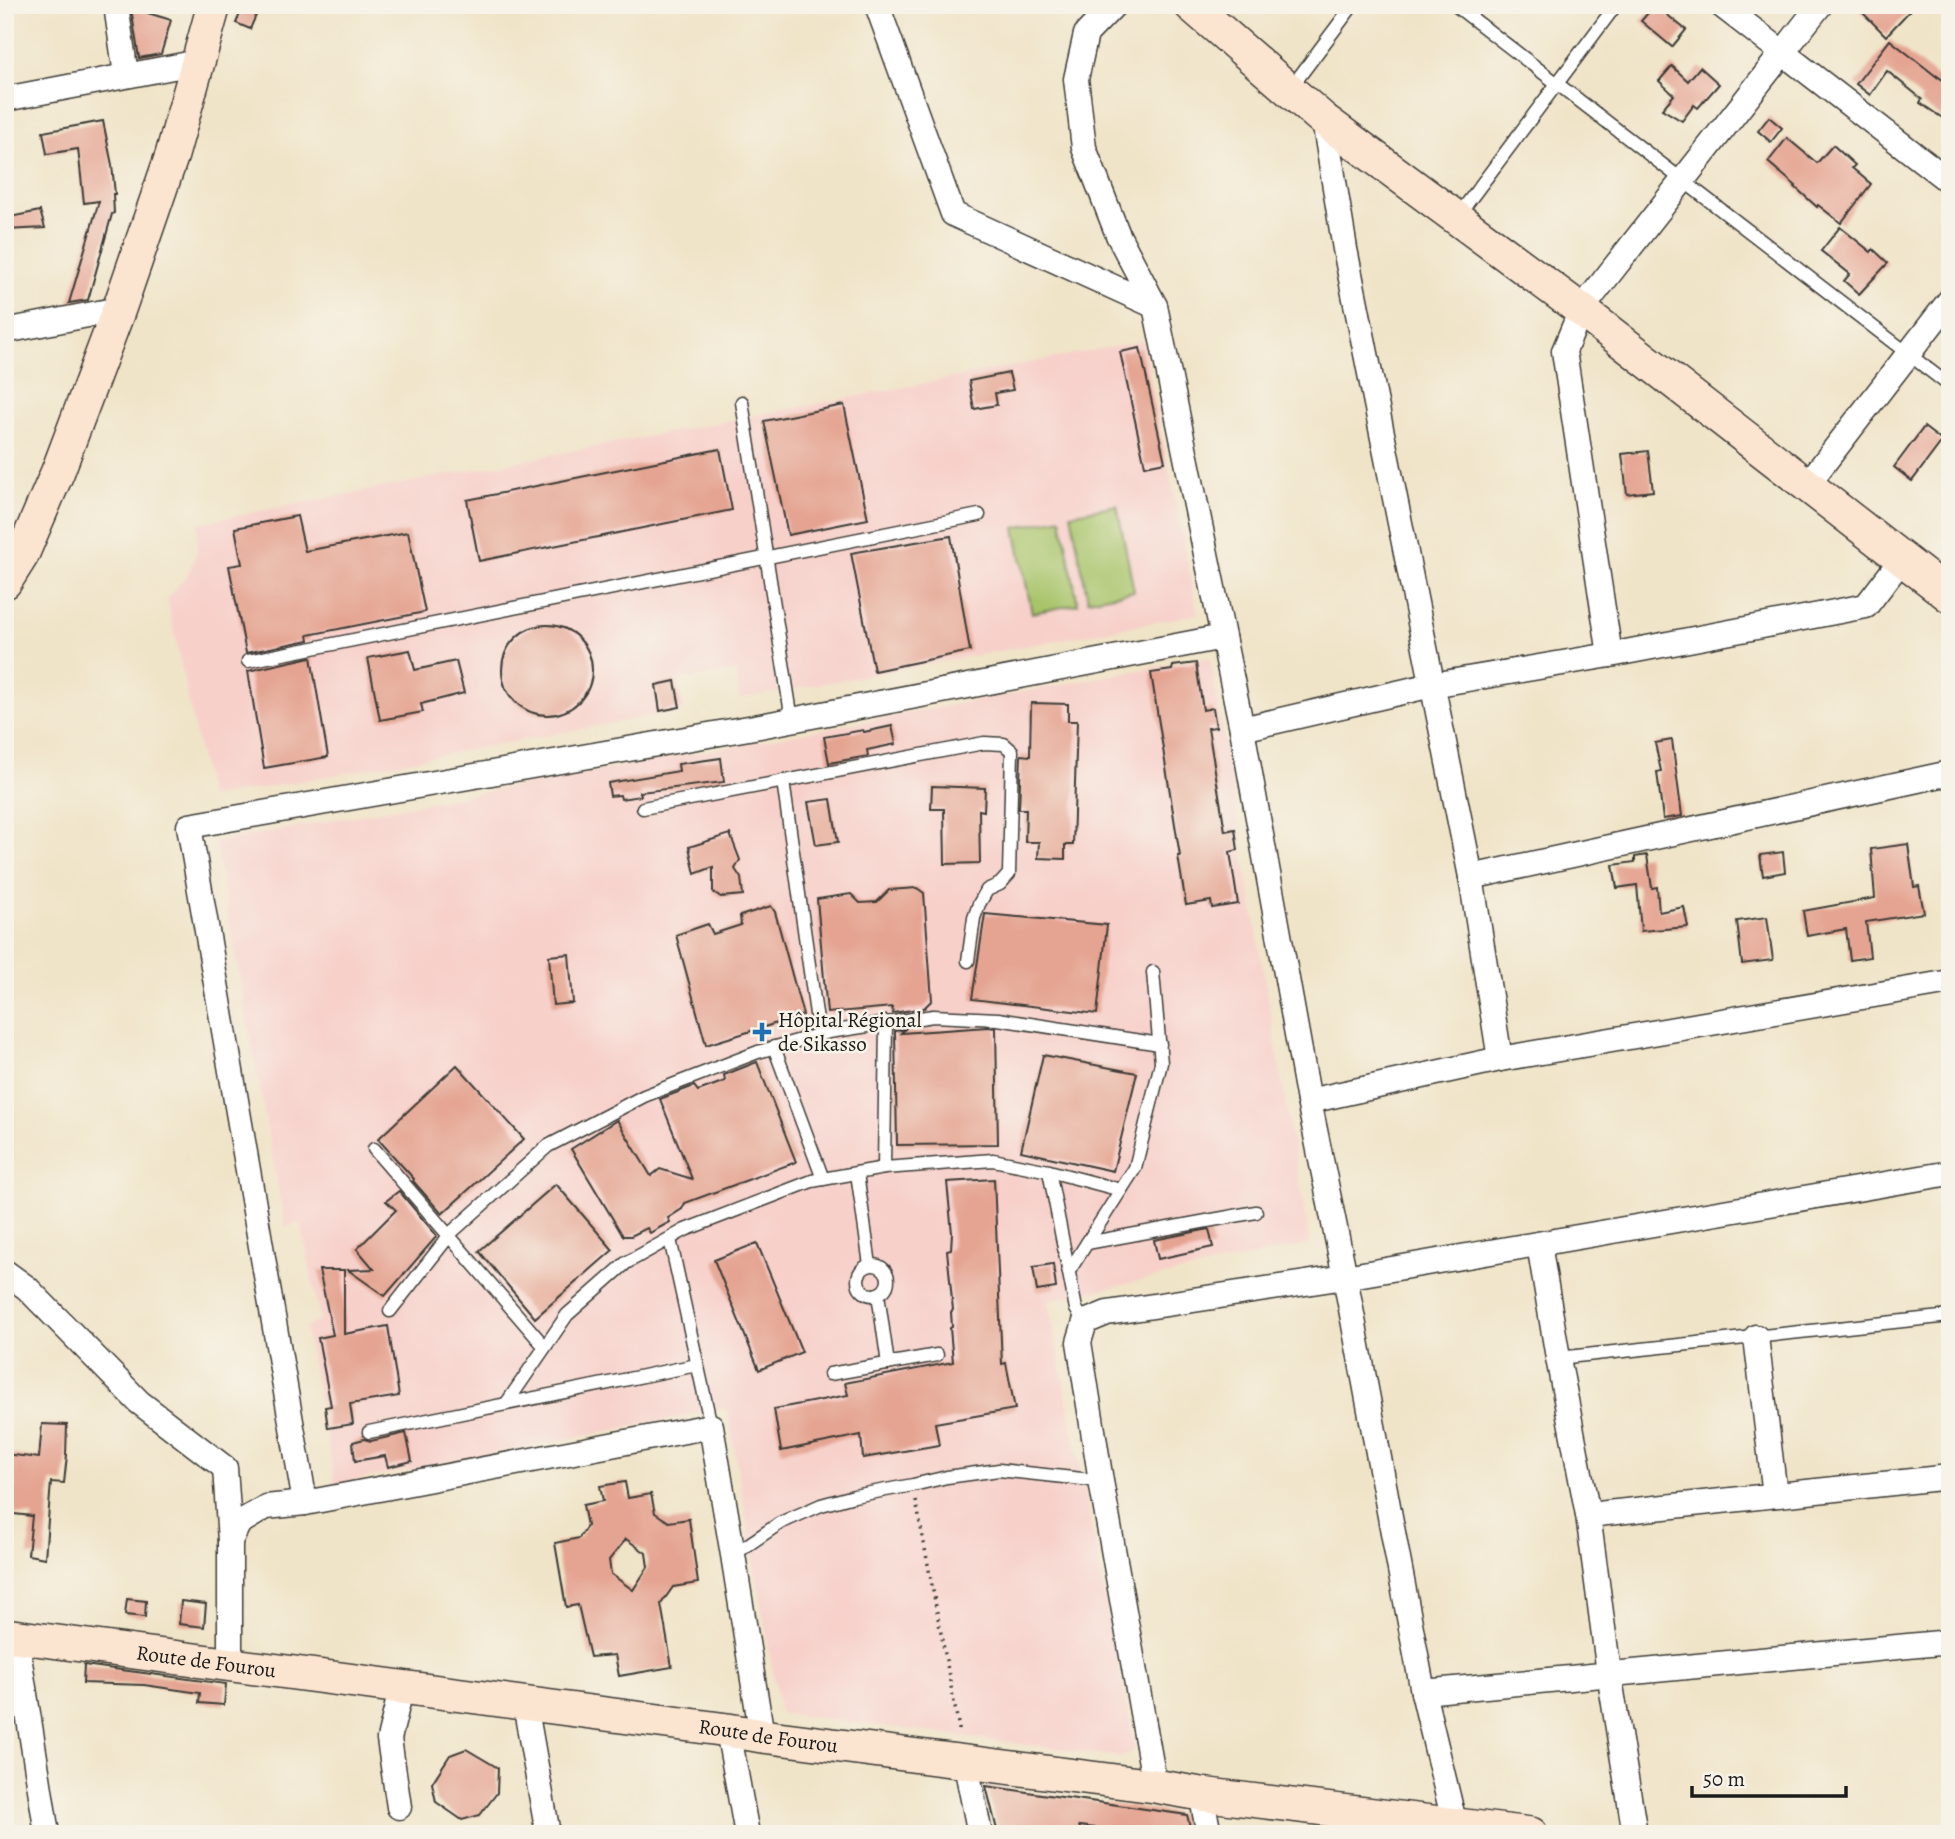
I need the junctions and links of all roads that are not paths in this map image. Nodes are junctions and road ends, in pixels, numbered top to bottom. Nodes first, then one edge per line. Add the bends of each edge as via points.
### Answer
1 (116, 5) edge
2 (214, 5) edge
3 (877, 5) edge
4 (1114, 5) edge
5 (1191, 5) edge
6 (1353, 5) edge
7 (1455, 5) edge
8 (1616, 5) edge
9 (1721, 5) edge
10 (1820, 5) edge
11 (1783, 53) junction
12 (199, 62) junction
13 (127, 75) junction
14 (1557, 84) junction
15 (1289, 90) junction
16 (5, 99) edge
17 (1324, 120) junction
18 (1683, 180) junction
19 (1950, 182) edge
20 (1457, 217) junction
21 (1950, 300) edge
22 (1155, 306) junction
23 (119, 309) junction
24 (1581, 310) junction
25 (5, 331) edge
26 (1908, 354) junction
27 (1950, 386) edge
28 (742, 402) dead end
29 (1807, 485) junction
30 (979, 515) dead end
31 (766, 557) junction
32 (1902, 559) junction
33 (11, 565) edge
34 (1949, 595) edge
35 (1223, 637) junction
36 (1610, 655) junction
37 (248, 661) dead end
38 (1432, 685) junction
39 (792, 720) junction
40 (1241, 729) junction
41 (1950, 773) edge
42 (783, 781) junction
43 (643, 807) dead end
44 (1471, 877) junction
45 (968, 961) dead end
46 (1153, 972) dead end
47 (1950, 982) edge
48 (886, 1022) junction
49 (819, 1035) junction
50 (1160, 1044) junction
51 (774, 1048) junction
52 (1500, 1059) junction
53 (1309, 1101) junction
54 (374, 1149) dead end
55 (884, 1168) junction
56 (1049, 1171) junction
57 (857, 1173) junction
58 (1950, 1173) edge
59 (822, 1179) junction
60 (1121, 1189) junction
61 (1256, 1212) dead end
62 (449, 1236) junction
63 (670, 1239) junction
64 (1087, 1243) junction
65 (1539, 1244) junction
66 (870, 1265) junction
67 (1069, 1271) junction
68 (5, 1272) edge
69 (1345, 1277) junction
70 (878, 1294) junction
71 (390, 1311) dead end
72 (1950, 1316) edge
73 (1085, 1322) junction
74 (1756, 1337) junction
75 (545, 1347) junction
76 (937, 1355) dead end
77 (1558, 1358) junction
78 (888, 1364) junction
79 (698, 1366) junction
80 (830, 1374) dead end
81 (506, 1404) junction
82 (711, 1426) junction
83 (369, 1432) dead end
84 (1950, 1477) edge
85 (1101, 1481) junction
86 (1774, 1495) junction
87 (305, 1503) junction
88 (1588, 1515) junction
89 (230, 1541) junction
90 (733, 1555) junction
91 (10, 1636) edge
92 (1950, 1643) edge
93 (230, 1664) junction
94 (1609, 1673) junction
95 (402, 1686) junction
96 (1423, 1692) junction
97 (525, 1703) junction
98 (728, 1730) junction
99 (762, 1736) junction
100 (965, 1760) junction
101 (1155, 1786) junction
102 (1201, 1794) junction
103 (399, 1807) dead end
104 (1456, 1829) edge
105 (47, 1834) edge
106 (548, 1834) edge
107 (747, 1834) edge
108 (981, 1834) edge
109 (1209, 1834) edge
110 (1531, 1834) edge
111 (1635, 1834) edge

1 - 13 street
2 - 12 street
3 - 22 street via 953,214
4 - 22 street via 1086,34 1076,79 1084,148 1118,234
5 - 15 street
6 - 15 lane
7 - 14 lane
8 - 14 lane
9 - 11 street
10 - 11 street
11 - 18 street
11 - 19 street
12 - 13 street
12 - 23 street
13 - 16 street
14 - 18 lane
14 - 20 lane
15 - 17 street
17 - 20 street
17 - 38 street via 1345,249
18 - 24 street
18 - 26 lane
20 - 24 street
21 - 26 street
22 - 35 street
23 - 25 street
23 - 33 street via 58,471
24 - 29 street
24 - 36 street via 1564,351
26 - 27 lane
26 - 29 street
28 - 31 lane
29 - 32 street
30 - 31 lane
31 - 37 lane
31 - 39 lane
32 - 34 street
32 - 36 street via 1866,606
35 - 39 street
35 - 40 street
36 - 38 street
38 - 40 street
38 - 44 street
39 - 87 street via 189,826
40 - 53 street
41 - 44 street
42 - 43 lane
42 - 45 lane via 984,743 1004,744 1012,751 1009,874 987,890 979,904
42 - 49 lane
44 - 52 street
46 - 50 lane
47 - 52 street
48 - 49 lane
48 - 50 lane via 933,1016 998,1019
48 - 55 lane
49 - 51 lane
50 - 60 lane via 1161,1063 1135,1167
51 - 59 lane
51 - 62 lane via 644,1096 548,1146
52 - 53 street
53 - 69 street
54 - 62 lane
55 - 56 lane via 993,1160
55 - 57 lane
56 - 60 lane
56 - 67 lane
57 - 59 lane
57 - 66 lane
58 - 65 street
59 - 63 lane
60 - 64 lane
61 - 64 lane
62 - 71 lane
62 - 75 lane
63 - 75 lane via 626,1264 567,1315
63 - 79 lane
64 - 67 lane
65 - 69 street
65 - 77 street
66 - 70 lane via 880,1266 888,1278
66 - 70 lane via 858,1274 858,1284 869,1294
67 - 73 lane via 1076,1309
68 - 89 street via 27,1288 139,1402 225,1468
69 - 73 street via 1107,1314
69 - 96 street
70 - 78 lane
72 - 74 lane
73 - 85 street via 1079,1342
74 - 77 lane
74 - 86 street
75 - 81 lane
76 - 78 lane
77 - 88 street
78 - 80 lane
79 - 81 lane
79 - 82 lane
81 - 83 lane
82 - 87 street
82 - 90 street
84 - 86 street
85 - 90 lane via 999,1471 947,1477 821,1505 780,1523
85 - 101 street
86 - 88 street
87 - 89 street via 266,1507 239,1523
88 - 94 street
89 - 93 street
90 - 99 street
91 - 93 street, Route de Fourou
91 - 105 street
92 - 94 street
93 - 95 street, Route de Fourou
94 - 96 street
94 - 111 street
95 - 97 street, Route de Fourou
95 - 103 street via 389,1739
96 - 104 street
97 - 98 street, Route de Fourou
97 - 106 street
98 - 99 street, Route de Fourou
98 - 107 street
99 - 100 street, Route de Fourou
100 - 101 street, Route de Fourou
100 - 108 street
101 - 102 street, Route de Fourou
102 - 104 street, Route de Fourou
102 - 109 street
104 - 110 street, Route de Fourou

